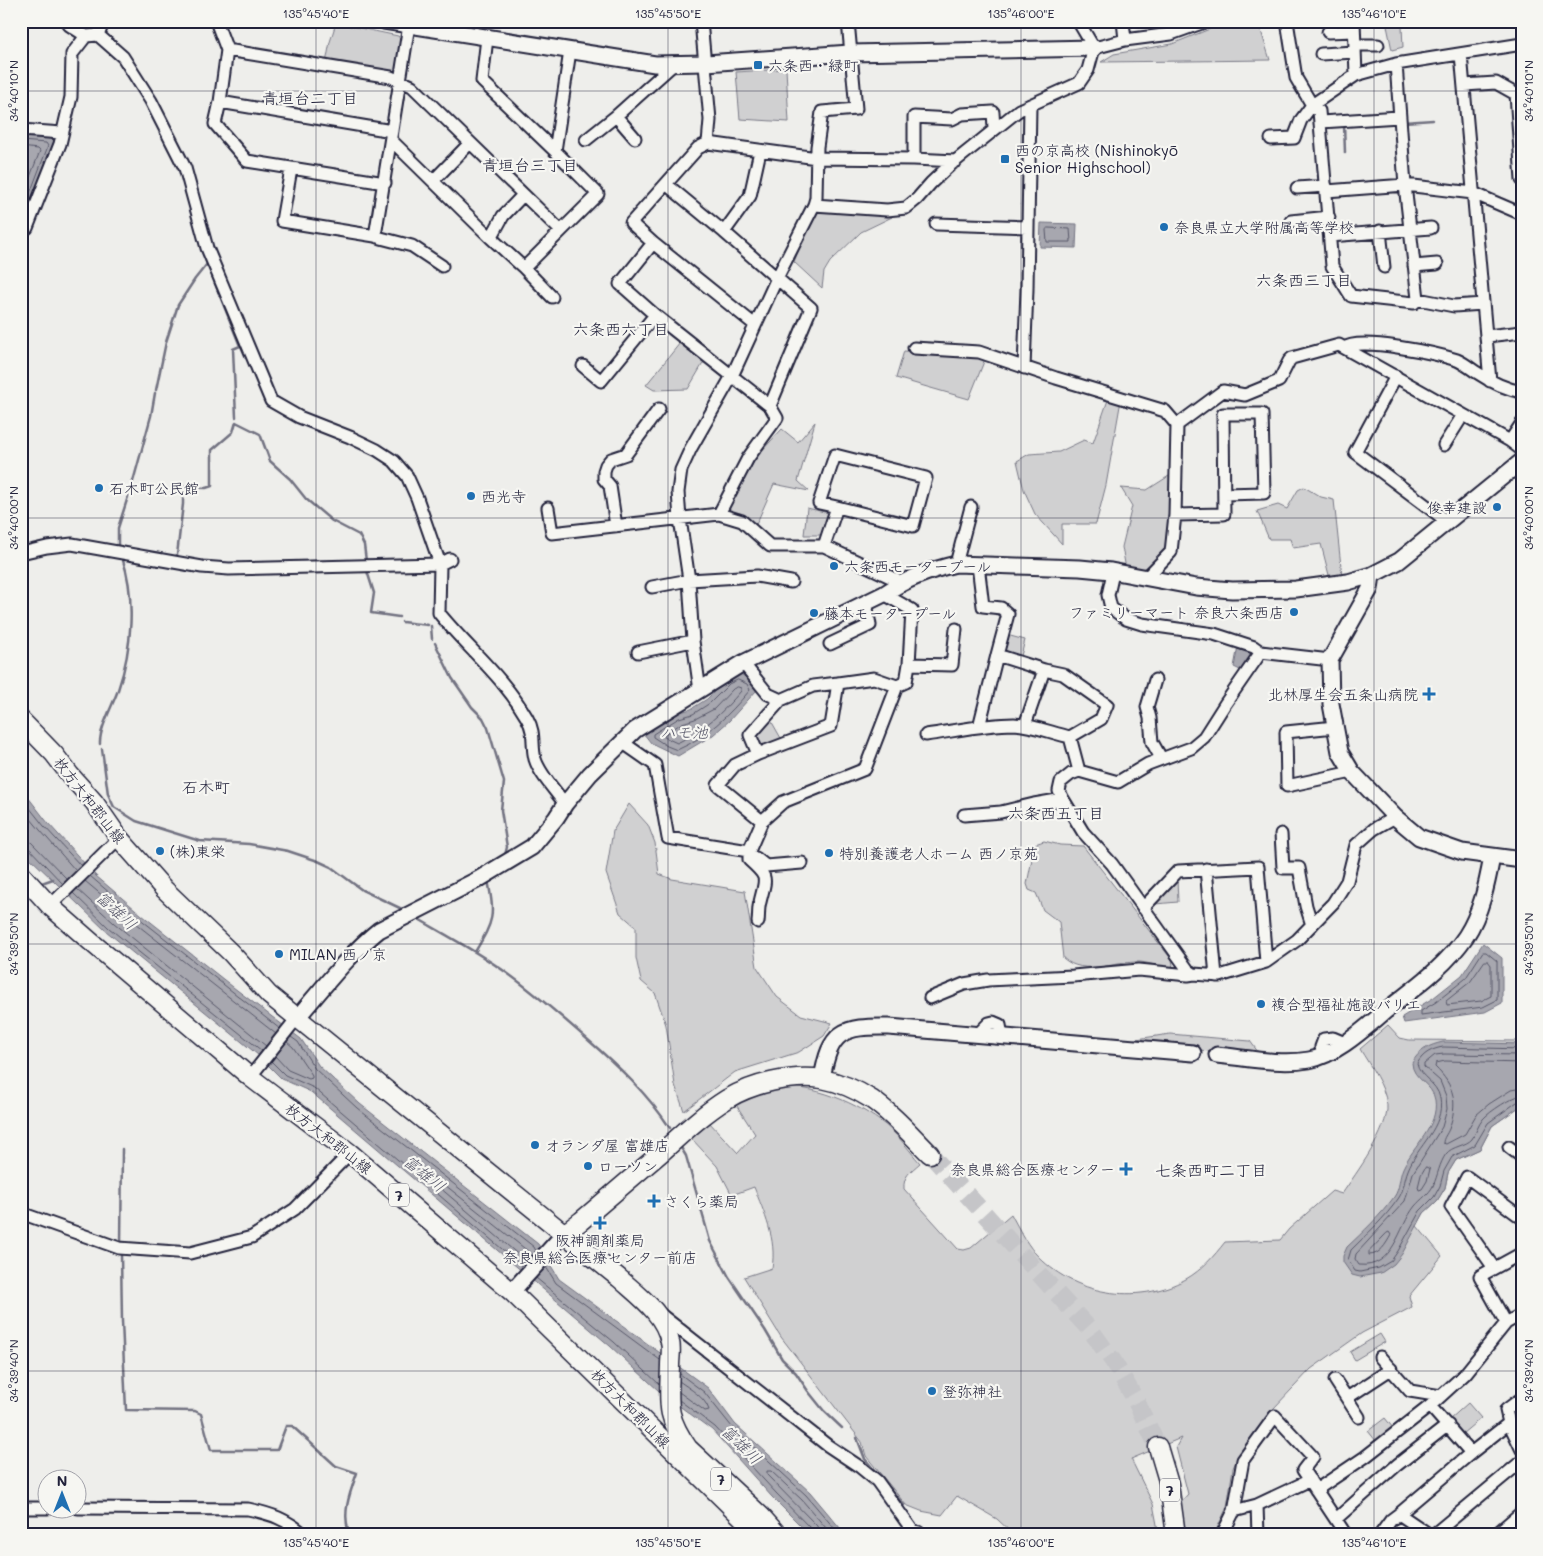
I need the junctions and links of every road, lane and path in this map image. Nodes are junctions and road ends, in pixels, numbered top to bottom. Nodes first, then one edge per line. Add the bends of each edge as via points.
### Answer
1 (68, 21) edge
2 (104, 21) edge
3 (216, 21) edge
4 (384, 21) edge
5 (701, 21) edge
6 (848, 21) edge
7 (1078, 21) edge
8 (1123, 21) edge
9 (1207, 21) edge
10 (1287, 21) edge
11 (409, 25) junction
12 (1180, 26) edge
13 (1354, 26) edge
14 (1328, 32) dead end
15 (98, 35) junction
16 (86, 36) junction
17 (487, 38) junction
18 (1125, 40) junction
19 (1522, 44) edge
20 (1378, 45) dead end
21 (1094, 48) junction
22 (1355, 49) junction
23 (227, 50) junction
24 (570, 51) junction
25 (850, 53) junction
26 (1321, 54) dead end
27 (1461, 54) junction
28 (675, 63) junction
29 (706, 63) junction
30 (1396, 64) junction
31 (1356, 75) junction
32 (400, 81) junction
33 (1464, 85) junction
34 (1519, 96) edge
35 (220, 102) junction
36 (1030, 105) junction
37 (1312, 105) junction
38 (616, 116) junction
39 (1400, 116) junction
40 (1320, 122) junction
41 (994, 128) junction
42 (21, 130) edge
43 (62, 133) junction
44 (392, 136) junction
45 (635, 138) dead end
46 (1271, 139) dead end
47 (586, 140) dead end
48 (470, 143) junction
49 (708, 143) junction
50 (555, 151) junction
51 (760, 151) junction
52 (817, 158) junction
53 (914, 159) junction
54 (956, 161) junction
55 (291, 169) junction
56 (434, 180) junction
57 (1522, 180) edge
58 (384, 184) junction
59 (666, 184) junction
60 (1405, 185) junction
61 (1296, 188) dead end
62 (1326, 189) junction
63 (1473, 193) junction
64 (523, 195) junction
65 (814, 205) junction
66 (1522, 214) edge
67 (1328, 217) junction
68 (1292, 221) dead end
69 (936, 224) dead end
70 (1028, 227) junction
71 (1411, 228) junction
72 (1431, 228) dead end
73 (21, 231) edge
74 (561, 231) junction
75 (1380, 231) junction
76 (724, 232) junction
77 (375, 236) junction
78 (1330, 236) junction
79 (491, 238) junction
80 (653, 243) junction
81 (1437, 264) dead end
82 (442, 266) dead end
83 (1414, 266) junction
84 (1384, 267) dead end
85 (524, 268) junction
86 (777, 278) junction
87 (552, 297) dead end
88 (1418, 299) junction
89 (1484, 304) junction
90 (655, 315) junction
91 (755, 325) junction
92 (1522, 332) edge
93 (1487, 336) junction
94 (914, 348) dead end
95 (1345, 348) junction
96 (583, 366) dead end
97 (1024, 368) junction
98 (732, 376) junction
99 (1396, 376) junction
100 (1490, 381) junction
101 (1522, 392) edge
102 (770, 406) junction
103 (659, 410) dead end
104 (1463, 415) junction
105 (1522, 423) edge
106 (1177, 425) junction
107 (1510, 441) junction
108 (1444, 445) dead end
109 (1522, 450) edge
110 (1522, 461) edge
111 (1224, 494) junction
112 (837, 506) junction
113 (548, 508) dead end
114 (971, 508) dead end
115 (720, 514) junction
116 (1175, 514) junction
117 (680, 518) junction
118 (1448, 522) junction
119 (616, 526) junction
120 (824, 546) junction
121 (21, 553) edge
122 (445, 562) junction
123 (956, 564) junction
124 (978, 565) junction
125 (1111, 571) junction
126 (1372, 575) junction
127 (1146, 578) junction
128 (689, 580) junction
129 (791, 582) dead end
130 (901, 582) junction
131 (652, 587) dead end
132 (884, 594) junction
133 (866, 603) junction
134 (956, 629) dead end
135 (693, 641) junction
136 (830, 644) dead end
137 (638, 652) dead end
138 (1261, 652) junction
139 (997, 655) junction
140 (1330, 660) junction
141 (743, 663) junction
142 (909, 664) junction
143 (1044, 670) junction
144 (1155, 680) dead end
145 (838, 683) junction
146 (897, 686) junction
147 (700, 691) junction
148 (781, 700) junction
149 (21, 720) edge
150 (1025, 725) junction
151 (979, 727) junction
152 (1335, 727) junction
153 (926, 735) dead end
154 (1070, 737) junction
155 (622, 742) junction
156 (758, 754) junction
157 (1161, 758) junction
158 (1079, 771) junction
159 (1352, 772) junction
160 (1063, 799) junction
161 (565, 804) junction
162 (964, 814) dead end
163 (1395, 817) junction
164 (762, 821) junction
165 (1280, 834) dead end
166 (119, 838) junction
167 (749, 851) junction
168 (1492, 857) junction
169 (1522, 860) edge
170 (802, 863) dead end
171 (1206, 870) junction
172 (25, 880) edge
173 (54, 903) junction
174 (1143, 908) junction
175 (758, 922) dead end
176 (1312, 925) junction
177 (1266, 962) junction
178 (1194, 974) junction
179 (1216, 976) junction
180 (930, 998) dead end
181 (295, 1022) junction
182 (1194, 1053) dead end
183 (1218, 1055) dead end
184 (255, 1072) junction
185 (822, 1079) junction
186 (1508, 1147) dead end
187 (350, 1153) junction
188 (930, 1154) tunnel mouth
189 (1522, 1157) edge
190 (21, 1212) edge
191 (1522, 1218) edge
192 (560, 1237) junction
193 (1522, 1253) edge
194 (1494, 1268) junction
195 (515, 1290) junction
196 (655, 1310) junction
197 (1522, 1314) edge
198 (1506, 1323) junction
199 (1380, 1357) dead end
200 (1391, 1369) junction
201 (1335, 1380) dead end
202 (1442, 1396) junction
203 (1346, 1398) junction
204 (1522, 1398) edge
205 (1430, 1406) junction
206 (1359, 1417) dead end
207 (1509, 1423) junction
208 (1448, 1425) junction
209 (1158, 1447) tunnel mouth
210 (1522, 1450) edge
211 (1471, 1453) junction
212 (1522, 1461) edge
213 (1310, 1480) junction
214 (1316, 1490) junction
215 (1257, 1505) junction
216 (21, 1508) edge
217 (38, 1508) edge
218 (88, 1508) edge
219 (1234, 1511) junction
220 (1522, 1512) edge
221 (1399, 1514) junction
222 (1336, 1519) junction
223 (305, 1535) edge
224 (760, 1535) edge
225 (778, 1535) edge
226 (916, 1535) edge
227 (1176, 1535) edge
228 (1222, 1535) edge
229 (1258, 1535) edge
230 (1346, 1535) edge
231 (1380, 1535) edge
232 (1432, 1535) edge
233 (1495, 1535) edge

1 - 16 street
2 - 15 street
3 - 23 street
4 - 11 street
5 - 29 street
6 - 25 street
7 - 21 street
8 - 18 street
9 - 12 street
10 - 37 street via 1296,78
11 - 17 street
11 - 32 street
12 - 18 street via 1171,34
13 - 14 street
13 - 22 street
15 - 16 street
15 - 122 street via 123,57 151,101 185,168 207,248 271,401 394,461 407,476
16 - 43 street via 72,54 70,98
17 - 24 street
17 - 50 street via 482,81
18 - 21 street
19 - 27 street
20 - 22 street
21 - 25 street
21 - 36 street via 1088,70 1079,83
22 - 26 street
22 - 31 street
23 - 32 street
23 - 35 street
24 - 28 street via 656,64
24 - 50 street
25 - 29 street
25 - 52 street via 856,109 822,112
27 - 30 street
27 - 33 street
28 - 29 street
28 - 38 street
29 - 49 street via 710,120
30 - 31 street
30 - 39 street
31 - 37 street
32 - 44 street
32 - 48 street via 412,86
33 - 34 street via 1496,83
33 - 63 street
34 - 57 street
35 - 44 street
35 - 55 street via 216,124 247,161
36 - 41 street
36 - 70 street
37 - 40 street via 1319,110
37 - 46 street via 1294,138
38 - 45 street
38 - 47 street
39 - 40 street
39 - 60 street
40 - 62 street
41 - 53 street via 993,112 962,114 952,119 914,117
41 - 54 street
42 - 43 street
43 - 73 street via 27,228
44 - 56 street
44 - 58 street
48 - 56 street
48 - 64 street
49 - 51 street
49 - 59 street via 698,148
50 - 74 street via 598,194
51 - 52 street
51 - 76 street via 750,196
52 - 53 street
52 - 65 street
53 - 54 street
54 - 65 street via 906,208 887,210
55 - 58 street
55 - 77 street via 282,221
56 - 79 street
58 - 77 street
59 - 76 street
59 - 80 street via 631,223
60 - 62 street
60 - 63 street
60 - 71 street
61 - 62 street
62 - 67 street
63 - 66 street
63 - 89 street
64 - 74 street
64 - 79 street via 503,216
65 - 86 street
67 - 68 street
67 - 78 street
69 - 70 street
70 - 97 street
71 - 72 street
71 - 75 street
71 - 83 street
74 - 85 street
75 - 78 street
75 - 84 street
76 - 86 street
77 - 82 street via 412,246
78 - 88 street via 1332,266 1351,296 1414,304
79 - 85 street
80 - 90 street via 620,284
80 - 91 street
81 - 83 street
83 - 88 street
85 - 87 street
86 - 91 street
86 - 102 street via 811,308
88 - 89 street via 1454,306
89 - 93 street
90 - 96 street via 601,381
90 - 98 street
91 - 98 street
92 - 93 street
93 - 100 street
94 - 97 street via 979,352
95 - 99 street
95 - 100 street via 1349,344 1368,343 1424,353 1458,361
95 - 106 street via 1339,345 1292,358 1279,382 1244,395 1223,391
97 - 106 street via 1166,411
98 - 102 street
98 - 117 street via 681,470 678,492
99 - 104 street
99 - 118 street via 1355,452
100 - 101 street
102 - 115 street via 777,418 748,458
103 - 119 street via 626,454 611,459 606,465 604,479 610,486
104 - 107 street
104 - 108 street
105 - 107 street
106 - 116 street
107 - 109 street
110 - 118 street
111 - 111 street via 1223,414 1262,414 1264,493
111 - 116 street via 1224,514
112 - 112 street via 820,503 835,455 926,478 913,526
112 - 120 street
113 - 119 street via 552,533
114 - 123 street
115 - 117 street
115 - 120 street via 742,521 770,546
116 - 127 street via 1170,552
117 - 119 street
117 - 128 street
118 - 126 street via 1399,561
120 - 130 street
121 - 122 street via 72,544 229,570
122 - 161 street via 439,613 492,669 514,698 531,727 536,761
123 - 124 street
123 - 130 street
124 - 125 street
124 - 139 street via 983,606 1001,608 1008,614
125 - 127 street
125 - 138 street via 1108,595 1111,608 1126,619 1214,634
126 - 127 street via 1348,582 1296,589 1257,590 1196,588
126 - 140 street via 1370,590
128 - 129 street via 757,576
128 - 131 street
128 - 135 street
130 - 132 street
132 - 133 street
132 - 142 street via 912,610
133 - 136 street via 870,625
133 - 141 street
134 - 142 street via 952,665
135 - 137 street
135 - 147 street
138 - 140 street
138 - 157 street via 1204,737 1191,748
139 - 143 street
139 - 151 street
140 - 152 street
141 - 147 street
141 - 148 street via 768,694
142 - 146 street via 906,682
143 - 150 street
143 - 154 street via 1062,674 1107,705 1101,719
144 - 157 street via 1147,707 1152,742
145 - 146 street via 874,678
145 - 148 street via 813,686
145 - 156 street via 831,726
146 - 164 street via 865,769 783,802
147 - 155 street via 635,730
148 - 156 street via 750,735
149 - 166 main road, 枚方大和郡山線 / 7 via 94,802
150 - 151 street
150 - 154 street
151 - 153 street
152 - 159 street via 1340,752
152 - 159 street via 1286,732 1287,786
154 - 158 street
155 - 161 street
155 - 167 street via 656,765 668,838
156 - 164 street via 735,765 718,786
157 - 158 street via 1118,782
158 - 160 street via 1062,782 1060,791
159 - 163 street
160 - 162 street via 1001,812
160 - 174 street via 1083,832 1112,864
161 - 181 street via 532,847 479,879 379,930 331,978
163 - 168 street via 1419,837 1462,852
163 - 176 street via 1356,845 1348,881 1334,904
164 - 167 street
165 - 176 street via 1283,868 1299,868
166 - 173 street
166 - 181 main road, 枚方大和郡山線 / 7 via 164,889 231,953
167 - 170 street via 766,866
167 - 175 street via 748,860 765,877
168 - 169 street
168 - 183 street via 1479,909 1467,935 1452,955 1433,974 1345,1043 1310,1060
171 - 174 street via 1178,871
171 - 177 street via 1258,867
171 - 179 street
172 - 173 main road, 枚方大和郡山線 / 7
173 - 184 main road, 枚方大和郡山線 / 7
174 - 178 street
176 - 177 street
177 - 179 street
178 - 179 street
178 - 180 street via 1139,970 988,980 964,984
181 - 184 street
181 - 192 main road, 枚方大和郡山線 / 7 via 401,1101
182 - 185 street via 866,1026 838,1036 830,1046
184 - 187 main road, 枚方大和郡山線 / 7
185 - 188 main road via 871,1099 894,1117
185 - 192 main road via 774,1081 726,1099 693,1123
186 - 189 street
187 - 190 street via 295,1209 252,1237 190,1253 119,1248
187 - 195 main road, 枚方大和郡山線 / 7
191 - 194 street via 1467,1176 1450,1207
192 - 195 street
192 - 196 main road, 枚方大和郡山線 / 7 via 618,1278
193 - 194 street
194 - 198 street via 1480,1276
195 - 224 main road, 枚方大和郡山線 / 7
196 - 225 main road, 枚方大和郡山線 / 7 via 670,1343 668,1403 679,1435 688,1448
196 - 226 street via 877,1481
197 - 198 street
198 - 202 street via 1465,1374
199 - 200 street
200 - 202 street via 1410,1391
200 - 203 street
201 - 203 street
202 - 205 street
203 - 206 street
204 - 207 street via 1506,1410
205 - 208 street
205 - 214 street
207 - 210 street
207 - 211 street
208 - 211 street
208 - 222 street
209 - 227 main road, 7 via 1169,1484
211 - 221 street
212 - 232 street
213 - 214 street
213 - 215 street
213 - 219 street via 1303,1470 1313,1457 1275,1416 1243,1460
214 - 222 street
215 - 219 street
215 - 229 street
216 - 217 street
218 - 223 street via 248,1509 272,1514 291,1523
219 - 228 street
220 - 233 street
221 - 231 street
221 - 232 street
222 - 230 street

